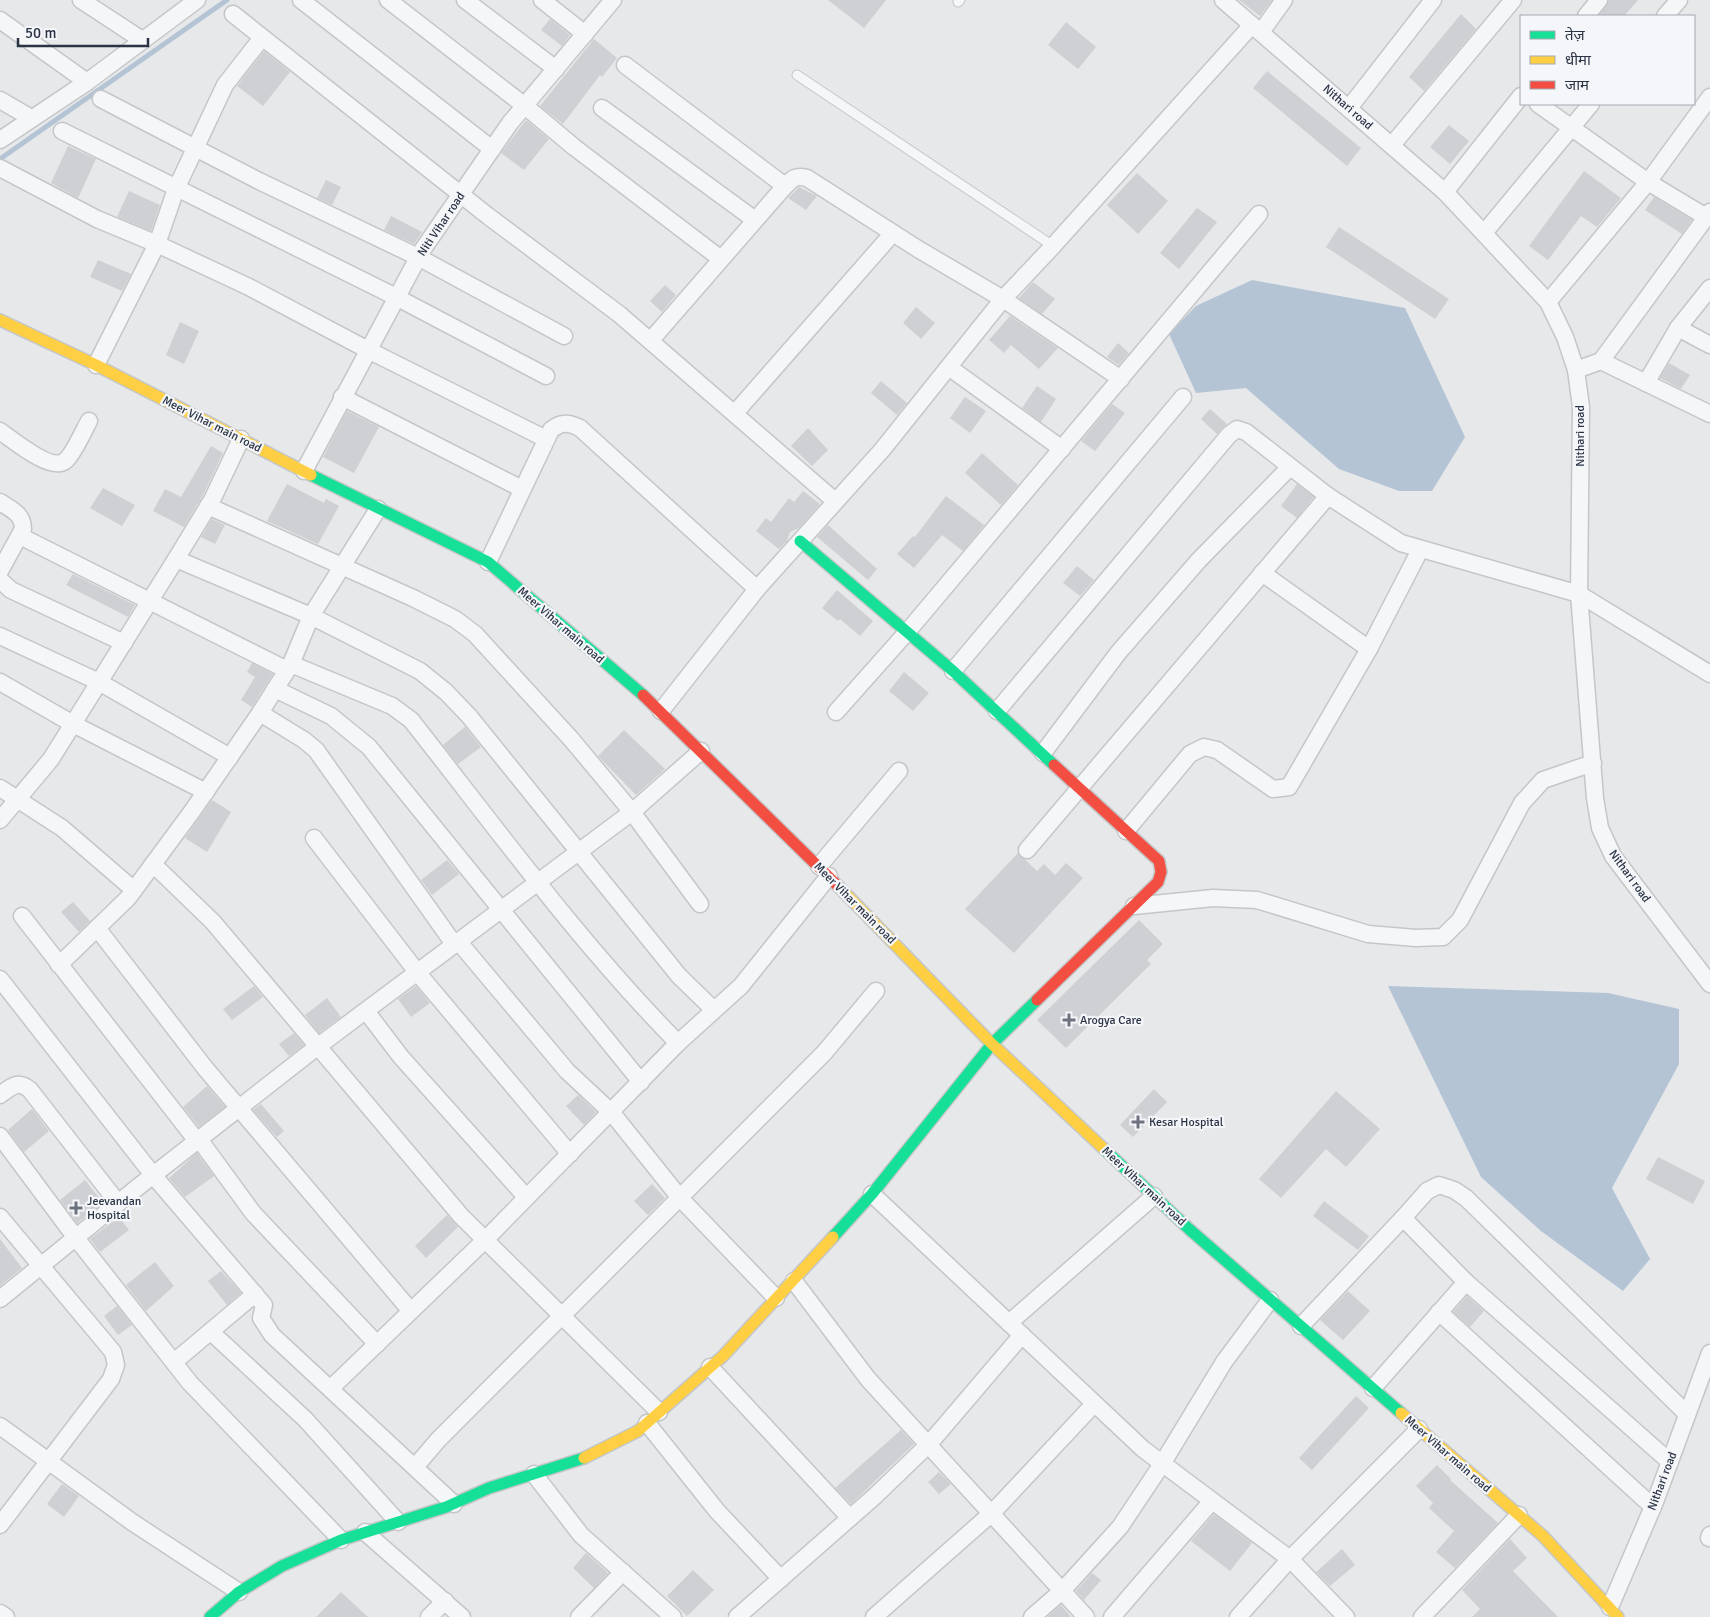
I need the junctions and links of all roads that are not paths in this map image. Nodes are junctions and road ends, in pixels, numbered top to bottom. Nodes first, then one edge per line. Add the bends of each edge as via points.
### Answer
1 (81, 0) edge
2 (195, 0) edge
3 (301, 0) edge
4 (388, 0) edge
5 (465, 0) edge
6 (542, 0) edge
7 (613, 0) edge
8 (1223, 0) edge
9 (1284, 0) edge
10 (1433, 0) edge
11 (1513, 0) edge
12 (1599, 0) edge
13 (1679, 0) edge
14 (233, 14) dead end
15 (1587, 15) edge
16 (1666, 15) edge
17 (0, 20) edge
18 (1257, 28) junction
19 (585, 34) junction
20 (261, 39) junction
21 (142, 40) junction
22 (625, 65) dead end
23 (556, 68) junction
24 (797, 75) dead end
25 (87, 82) junction
26 (1520, 97) edge
27 (1710, 97) edge
28 (101, 99) dead end
29 (0, 100) edge
30 (1539, 105) edge
31 (1590, 105) edge
32 (525, 106) junction
33 (602, 108) dead end
34 (1349, 108) junction
35 (31, 118) junction
36 (1571, 127) junction
37 (62, 131) dead end
38 (0, 140) edge
39 (1392, 145) junction
40 (195, 149) junction
41 (492, 149) junction
42 (0, 168) edge
43 (1648, 182) junction
44 (785, 186) junction
45 (176, 189) junction
46 (1445, 192) junction
47 (461, 194) junction
48 (1259, 214) dead end
49 (1708, 214) edge
50 (755, 220) junction
51 (893, 233) junction
52 (1484, 233) junction
53 (157, 244) junction
54 (1054, 246) junction
55 (418, 257) junction
56 (721, 259) junction
57 (1709, 291) edge
58 (396, 297) junction
59 (1003, 299) junction
60 (1548, 302) junction
61 (0, 320) edge
62 (1678, 328) junction
63 (564, 336) dead end
64 (650, 340) junction
65 (1710, 345) edge
66 (368, 350) junction
67 (1601, 361) junction
68 (96, 365) junction
69 (950, 368) junction
70 (1576, 370) junction
71 (546, 376) dead end
72 (1121, 379) junction
73 (1646, 383) junction
74 (342, 397) junction
75 (1183, 397) dead end
76 (735, 413) junction
77 (1710, 414) edge
78 (89, 421) dead end
79 (0, 431) edge
80 (242, 439) junction
81 (546, 439) junction
82 (1062, 449) junction
83 (1290, 466) junction
84 (304, 472) junction
85 (522, 489) junction
86 (1328, 496) junction
87 (835, 501) junction
88 (0, 502) edge
89 (208, 506) junction
90 (378, 509) junction
91 (20, 536) junction
92 (800, 540) junction
93 (1420, 550) junction
94 (176, 559) junction
95 (488, 562) junction
96 (343, 567) junction
97 (0, 571) edge
98 (1262, 573) junction
99 (0, 580) edge
100 (757, 588) junction
101 (1579, 594) junction
102 (150, 602) junction
103 (310, 616) junction
104 (908, 631) junction
105 (0, 636) edge
106 (124, 643) junction
107 (1369, 649) junction
108 (289, 667) junction
109 (953, 671) junction
110 (1710, 674) edge
111 (0, 682) edge
112 (100, 682) junction
113 (275, 689) junction
114 (997, 710) junction
115 (661, 711) junction
116 (836, 712) dead end
117 (260, 713) junction
118 (74, 724) junction
119 (701, 751) junction
120 (1043, 753) junction
121 (230, 757) junction
122 (1592, 763) junction
123 (899, 771) dead end
124 (1080, 786) junction
125 (0, 788) edge
126 (206, 792) junction
127 (18, 799) junction
128 (632, 812) junction
129 (0, 820) edge
130 (1126, 831) junction
131 (314, 838) dead end
132 (1027, 850) dead end
133 (578, 852) junction
134 (153, 864) junction
135 (824, 871) junction
136 (538, 881) junction
137 (134, 890) junction
138 (700, 904) dead end
139 (1134, 906) junction
140 (501, 908) junction
141 (22, 916) dead end
142 (98, 928) junction
143 (456, 942) junction
144 (59, 965) junction
145 (417, 972) junction
146 (1708, 973) edge
147 (0, 979) edge
148 (876, 992) dead end
149 (714, 1010) junction
150 (366, 1011) junction
151 (678, 1043) junction
152 (992, 1044) junction
153 (317, 1047) junction
154 (641, 1082) junction
155 (0, 1095) edge
156 (240, 1108) junction
157 (612, 1113) junction
158 (0, 1136) edge
159 (198, 1140) junction
160 (570, 1154) junction
161 (153, 1175) junction
162 (872, 1194) junction
163 (1154, 1196) junction
164 (526, 1197) junction
165 (680, 1198) junction
166 (118, 1203) junction
167 (0, 1216) edge
168 (1403, 1218) junction
169 (76, 1238) junction
170 (485, 1240) junction
171 (41, 1266) junction
172 (794, 1280) junction
173 (1466, 1282) junction
174 (255, 1294) junction
175 (776, 1298) junction
176 (0, 1299) edge
177 (1270, 1300) junction
178 (410, 1310) junction
179 (1439, 1312) junction
180 (562, 1315) junction
181 (1009, 1323) junction
182 (1301, 1326) junction
183 (211, 1332) junction
184 (1022, 1335) junction
185 (376, 1344) junction
186 (174, 1362) junction
187 (1708, 1362) edge
188 (710, 1367) junction
189 (331, 1388) junction
190 (1373, 1388) junction
191 (1094, 1404) junction
192 (1687, 1414) junction
193 (654, 1417) junction
194 (0, 1426) edge
195 (1420, 1429) junction
196 (929, 1444) junction
197 (48, 1461) junction
198 (1670, 1462) junction
199 (1162, 1464) junction
200 (414, 1467) junction
201 (534, 1474) junction
202 (1211, 1502) junction
203 (454, 1504) junction
204 (1653, 1507) junction
205 (992, 1513) junction
206 (1519, 1515) junction
207 (850, 1518) junction
208 (398, 1522) junction
209 (0, 1525) edge
210 (365, 1532) junction
211 (341, 1540) junction
212 (1290, 1559) junction
213 (623, 1572) junction
214 (781, 1579) junction
215 (1062, 1591) junction
216 (239, 1592) junction
217 (445, 1601) junction
218 (0, 1612) edge
219 (1614, 1612) edge
220 (6, 1617) edge
221 (210, 1617) edge
222 (429, 1617) edge
223 (462, 1617) edge
224 (578, 1617) edge
225 (673, 1617) edge
226 (738, 1617) edge
227 (874, 1617) edge
228 (1032, 1617) edge
229 (1086, 1617) edge
230 (1112, 1617) edge
231 (1238, 1617) edge
232 (1346, 1617) edge
233 (1422, 1617) edge

1 - 21 street
2 - 21 street
3 - 41 street
4 - 32 street
5 - 23 street
6 - 19 street
7 - 19 street, Niti Vihar road
8 - 18 street, Nithari road
9 - 18 street
10 - 34 street
11 - 39 street
12 - 15 street
13 - 16 street
14 - 20 street
17 - 25 street
18 - 34 street, Nithari road
18 - 54 street
19 - 23 street, Niti Vihar road
20 - 40 street via 225,85
20 - 47 street
21 - 25 street
22 - 44 street
23 - 32 street, Niti Vihar road
24 - 54 lane
25 - 35 street
26 - 46 street
27 - 43 street
28 - 40 street
29 - 35 street
30 - 36 street
31 - 36 street
32 - 41 street, Niti Vihar road
32 - 56 street
33 - 50 street
34 - 39 street, Nithari road
35 - 38 street
36 - 43 street
36 - 52 street
37 - 45 street
39 - 46 street, Nithari road
40 - 45 street
40 - 55 street
41 - 47 street, Niti Vihar road
42 - 53 street via 98,219
43 - 49 street
43 - 60 street
44 - 50 street
44 - 51 street via 792,178 807,178
45 - 53 street
45 - 58 street
46 - 52 street, Nithari road
47 - 55 street, Niti Vihar road
47 - 64 street
48 - 72 street
49 - 67 street
50 - 56 street
51 - 59 street
51 - 76 street
52 - 60 street, Nithari road
53 - 66 street via 249,287
53 - 68 street
54 - 59 street
55 - 58 street, Niti Vihar road
55 - 63 street
56 - 64 street
57 - 62 street
58 - 66 street, Niti Vihar road
58 - 71 street
59 - 69 street
59 - 72 street
60 - 70 street, Nithari road
61 - 68 street, Meer Vihar main road
62 - 65 street
62 - 73 street
64 - 76 street
66 - 74 street, Niti Vihar road
66 - 81 street
67 - 70 street
67 - 73 street
68 - 80 street, Meer Vihar main road
69 - 82 street
69 - 87 street
70 - 101 street, Nithari road via 1581,407
72 - 82 street
73 - 77 street
74 - 84 street, Niti Vihar road
74 - 85 street
75 - 109 street
76 - 87 street
78 - 79 street via 66,461 58,464 48,463
80 - 84 street, Meer Vihar main road
80 - 89 street
81 - 85 street
81 - 100 street via 559,424 580,428
82 - 104 street
83 - 86 street
83 - 114 street via 1246,432 1237,429 1229,435
83 - 120 street via 1199,560 1118,653
84 - 90 street, Meer Vihar main road
85 - 95 street
86 - 93 street via 1384,534
86 - 98 street
87 - 92 street
88 - 91 street via 20,515 23,522
89 - 94 street
89 - 96 street
90 - 95 street, Meer Vihar main road
90 - 96 street
91 - 97 street
91 - 102 street
92 - 100 street
92 - 104 street
93 - 101 street
93 - 107 street
94 - 102 street
94 - 103 street
95 - 115 street, Meer Vihar main road
96 - 103 street
96 - 128 street via 422,602 455,619 475,634
98 - 107 street
98 - 124 street
99 - 106 street via 11,590
100 - 115 street
101 - 110 street
101 - 122 street, Nithari road
102 - 106 street
102 - 108 street
103 - 108 street
103 - 133 street via 420,672 446,692
104 - 109 street
104 - 116 street
105 - 112 street
106 - 112 street
107 - 130 street via 1289,787 1273,789 1217,750 1204,747 1190,754
108 - 113 street
108 - 136 street via 392,706 411,720
109 - 114 street
111 - 118 street
112 - 118 street
112 - 121 street
113 - 117 street
113 - 140 street via 331,716 369,747
114 - 120 street
115 - 119 street, Meer Vihar main road
117 - 121 street
117 - 143 street via 316,750
118 - 126 street
118 - 127 street via 51,759
119 - 128 street
119 - 135 street, Meer Vihar main road
120 - 124 street
121 - 126 street
122 - 139 street via 1543,780 1522,803 1460,920 1443,937 1368,934 1257,900 1213,898
122 - 146 street, Nithari road via 1600,828 1613,856
123 - 135 street
124 - 130 street
124 - 132 street
125 - 127 street
126 - 134 street
127 - 129 street
127 - 137 street via 69,833
128 - 133 street
128 - 138 street
130 - 139 street via 1159,860 1161,872 1158,882
131 - 145 street
133 - 136 street
133 - 149 street via 679,976
134 - 137 street
134 - 153 street via 213,922
135 - 149 street via 741,986
135 - 152 street, Meer Vihar main road
136 - 140 street
136 - 151 street via 640,1004
137 - 142 street
139 - 152 street
140 - 143 street
140 - 154 street
141 - 144 street
142 - 144 street
142 - 156 street via 194,1054
143 - 145 street
143 - 157 street via 567,1071
144 - 159 street
145 - 150 street
145 - 160 street
147 - 161 street
148 - 165 street via 824,1053
149 - 151 street
150 - 153 street
150 - 164 street via 401,1057
151 - 154 street
152 - 162 street
152 - 163 street, Meer Vihar main road
153 - 156 street
153 - 170 street
154 - 157 street
155 - 166 street via 15,1084 23,1084 30,1090
156 - 159 street
156 - 178 street
157 - 160 street
157 - 165 street
158 - 169 street
159 - 161 street
159 - 185 street via 253,1213
160 - 164 street
161 - 166 street
161 - 174 street
162 - 172 street
162 - 181 street
163 - 177 street, Meer Vihar main road
163 - 181 street
164 - 170 street
165 - 175 street
165 - 180 street
166 - 169 street
167 - 171 street
168 - 173 street
168 - 182 street
168 - 192 street via 1427,1191 1439,1185 1466,1198
169 - 171 street
169 - 186 street
170 - 178 street
170 - 180 street
171 - 176 street
171 - 197 street via 113,1352 116,1365 111,1378
172 - 175 street
172 - 196 street via 868,1378
173 - 179 street
173 - 198 street
174 - 183 street
174 - 189 street via 264,1305 261,1318 265,1326
175 - 188 street
177 - 182 street, Meer Vihar main road
177 - 199 street via 1224,1362
178 - 185 street
179 - 190 street
179 - 204 street
180 - 193 street
180 - 200 street
181 - 184 street
182 - 190 street, Meer Vihar main road
183 - 186 street
183 - 208 street via 310,1424
184 - 191 street
184 - 196 street
185 - 189 street
186 - 211 street via 208,1403
187 - 192 street, Nithari road
188 - 193 street
188 - 207 street
189 - 200 street
190 - 195 street, Meer Vihar main road
191 - 199 street
191 - 205 street
192 - 198 street, Nithari road
193 - 201 street via 638,1432 588,1457
193 - 214 street via 717,1511
194 - 197 street
195 - 206 street, Meer Vihar main road
195 - 212 street
196 - 205 street
196 - 207 street
197 - 209 street
197 - 216 street via 132,1522
198 - 204 street, Nithari road
199 - 202 street
199 - 215 street via 1120,1526
200 - 203 street
201 - 203 street via 489,1488
201 - 213 street via 582,1535
202 - 212 street
202 - 230 street
203 - 208 street
204 - 219 street, Nithari road
205 - 215 street
205 - 227 street
206 - 219 street, Meer Vihar main road
206 - 233 street
207 - 214 street
208 - 210 street
210 - 211 street
210 - 217 street
211 - 216 street via 282,1566
212 - 231 street
212 - 232 street
213 - 224 street
213 - 225 street
214 - 226 street
215 - 228 street
215 - 229 street
216 - 221 street
217 - 222 street
217 - 223 street
218 - 220 street

